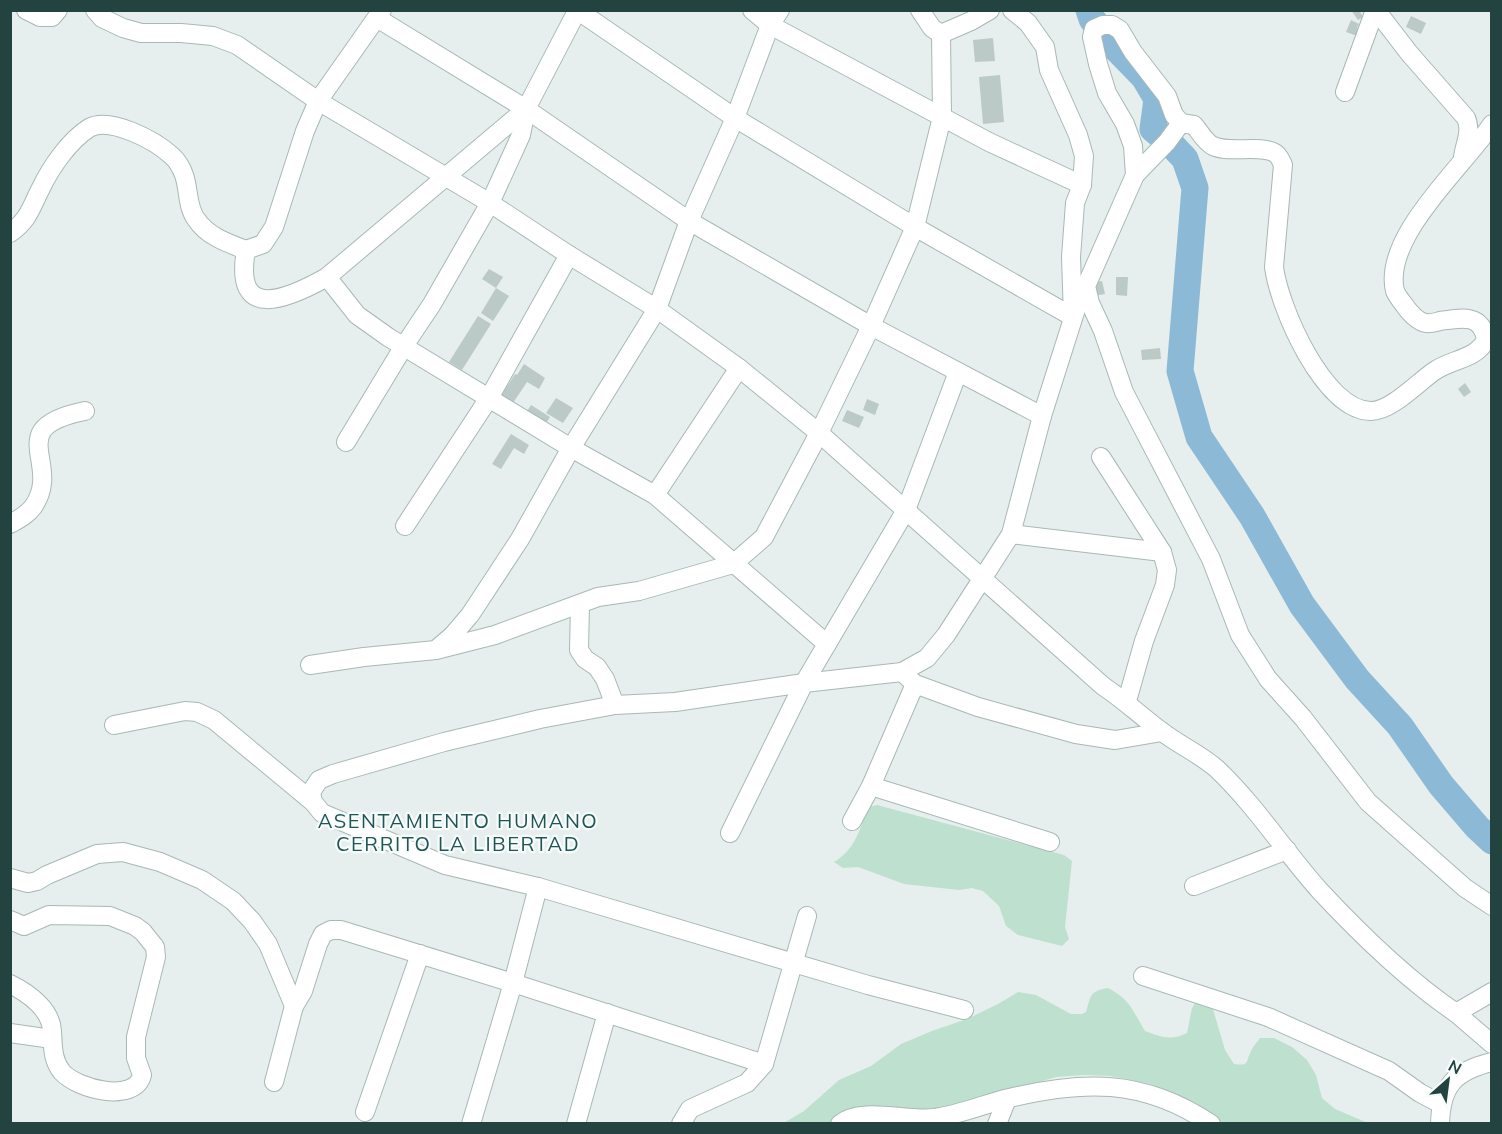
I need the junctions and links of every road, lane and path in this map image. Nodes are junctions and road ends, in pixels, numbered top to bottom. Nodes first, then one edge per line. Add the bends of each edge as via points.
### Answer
1 (26, 10) edge
2 (58, 10) edge
3 (95, 10) edge
4 (752, 10) edge
5 (920, 10) edge
6 (990, 10) edge
7 (1012, 10) edge
8 (1375, 10) edge
9 (380, 14) edge
10 (775, 18) edge
11 (941, 34) junction
12 (1346, 92) dead end
13 (318, 101) junction
14 (526, 110) junction
15 (942, 117) junction
16 (735, 118) junction
17 (1181, 123) junction
18 (1491, 124) edge
19 (1463, 162) junction
20 (1135, 176) junction
21 (445, 178) junction
22 (1082, 184) junction
23 (490, 203) junction
24 (689, 221) junction
25 (915, 227) junction
26 (10, 233) edge
27 (246, 250) junction
28 (569, 255) junction
29 (327, 277) junction
30 (1086, 285) junction
31 (657, 309) junction
32 (1073, 317) junction
33 (871, 326) junction
34 (404, 346) junction
35 (739, 369) junction
36 (958, 372) junction
37 (489, 398) junction
38 (85, 411) dead end
39 (1042, 416) junction
40 (819, 433) junction
41 (346, 442) dead end
42 (571, 448) junction
43 (1101, 457) dead end
44 (655, 495) junction
45 (906, 510) junction
46 (10, 524) edge
47 (405, 526) dead end
48 (1011, 534) junction
49 (1162, 552) junction
50 (733, 564) junction
51 (983, 578) junction
52 (580, 604) junction
53 (827, 644) junction
54 (436, 650) junction
55 (310, 665) dead end
56 (908, 678) junction
57 (804, 683) junction
58 (1127, 701) junction
59 (615, 705) junction
60 (114, 725) dead end
61 (1162, 732) junction
62 (871, 786) junction
63 (313, 802) junction
64 (852, 821) dead end
65 (730, 833) dead end
66 (1050, 842) dead end
67 (1287, 850) junction
68 (10, 878) edge
69 (1194, 886) dead end
70 (538, 887) junction
71 (1491, 906) edge
72 (807, 916) dead end
73 (10, 920) edge
74 (420, 954) junction
75 (792, 963) junction
76 (1143, 976) dead end
77 (513, 983) junction
78 (10, 984) edge
79 (1491, 992) edge
80 (294, 1006) junction
81 (964, 1010) dead end
82 (607, 1013) junction
83 (1456, 1013) junction
84 (10, 1033) edge
85 (52, 1039) junction
86 (1491, 1044) edge
87 (1491, 1062) edge
88 (764, 1065) junction
89 (274, 1082) dead end
90 (1007, 1099) junction
91 (1441, 1104) junction
92 (365, 1112) dead end
93 (471, 1124) edge
94 (576, 1124) edge
95 (681, 1124) edge
96 (840, 1124) edge
97 (997, 1124) edge
98 (1211, 1124) edge
99 (1440, 1124) edge

1 - 2 street via 52,18
3 - 13 street via 102,18 141,33 213,36 237,45
4 - 10 street
5 - 11 street
6 - 11 street
7 - 22 street via 1028,23 1045,47 1049,70 1084,156
8 - 12 street
8 - 19 street via 1467,118 1470,131
9 - 13 street
9 - 14 street
10 - 15 street
10 - 16 street
11 - 15 street
13 - 21 street
13 - 27 street via 274,227 263,244
14 - 16 street via 577,10
14 - 21 street
14 - 23 street via 521,135
14 - 24 street
15 - 22 street
15 - 25 street
16 - 24 street
16 - 25 street
17 - 19 street via 1194,125 1214,146 1266,151 1278,156 1283,165 1274,267 1279,292 1295,333 1327,385 1339,398 1373,411 1416,388 1436,370 1477,352 1486,340 1485,331 1470,319 1426,323 1410,313 1395,292 1395,266 1404,239
17 - 20 street
17 - 20 street via 1167,96 1120,30 1112,25 1099,27 1092,37 1098,64 1107,93 1133,146
18 - 19 street
20 - 30 street
21 - 23 street
21 - 29 street
22 - 32 street via 1075,204 1071,257
23 - 28 street
23 - 34 street
24 - 31 street
24 - 33 street
25 - 32 street
25 - 33 street
26 - 27 street via 26,220 40,189 64,153 88,129 100,124 124,129 174,158 184,176 194,218 206,232
27 - 29 street via 242,268 245,281 261,298 290,296
28 - 31 street
28 - 37 street
29 - 34 street via 357,315
30 - 32 street
30 - 71 street via 1124,392 1211,559 1240,635 1268,679 1368,802 1465,888
31 - 35 street
31 - 42 street
32 - 39 street
33 - 36 street
33 - 40 street
34 - 37 street
34 - 41 street
35 - 40 street
35 - 44 street
36 - 39 street
36 - 45 street
37 - 42 street
37 - 47 street
38 - 46 street via 48,422 36,432 32,442 41,477 39,494 27,514
39 - 48 street
40 - 45 street
40 - 50 street via 764,537
42 - 44 street
42 - 54 street via 470,615
43 - 49 street
44 - 50 street
45 - 51 street
45 - 53 street
48 - 49 street
48 - 51 street
49 - 58 street via 1167,570 1165,585
50 - 52 street
50 - 53 street
51 - 56 street via 946,635
51 - 58 street via 1103,686
52 - 54 street via 495,635
52 - 59 street via 579,650 605,679
53 - 57 street
54 - 55 street
56 - 57 street
56 - 61 street via 978,707 1076,734 1115,741
56 - 62 street
57 - 59 street via 675,702
57 - 65 street
58 - 61 street
59 - 63 street via 444,742 333,774 319,780 311,792
60 - 63 street via 197,712 214,720
61 - 67 street via 1216,768
62 - 64 street
62 - 66 street
63 - 70 street via 322,813 445,865
67 - 69 street
67 - 83 street via 1371,942
68 - 80 street via 37,881 97,854 123,852 202,880 233,901 252,921 268,944
70 - 75 street
70 - 77 street
72 - 75 street
73 - 85 street via 24,926 49,915 110,916 135,926 155,947 155,966 136,1037 136,1058 142,1075 137,1086 126,1091 95,1090 77,1084 61,1071
74 - 77 street
74 - 80 street via 331,930 323,934 318,944
74 - 92 street
75 - 81 street
75 - 88 street
76 - 91 street via 1268,1017 1389,1071
77 - 82 street
77 - 93 street
78 - 85 street via 44,1010
79 - 83 street
80 - 89 street
82 - 88 street
82 - 94 street
83 - 86 street
84 - 85 street
87 - 91 street via 1458,1075
88 - 95 street via 747,1083 690,1109
90 - 96 street via 932,1119 871,1116
90 - 97 street
90 - 98 street via 1061,1088 1103,1085 1145,1092 1176,1103
91 - 99 street

